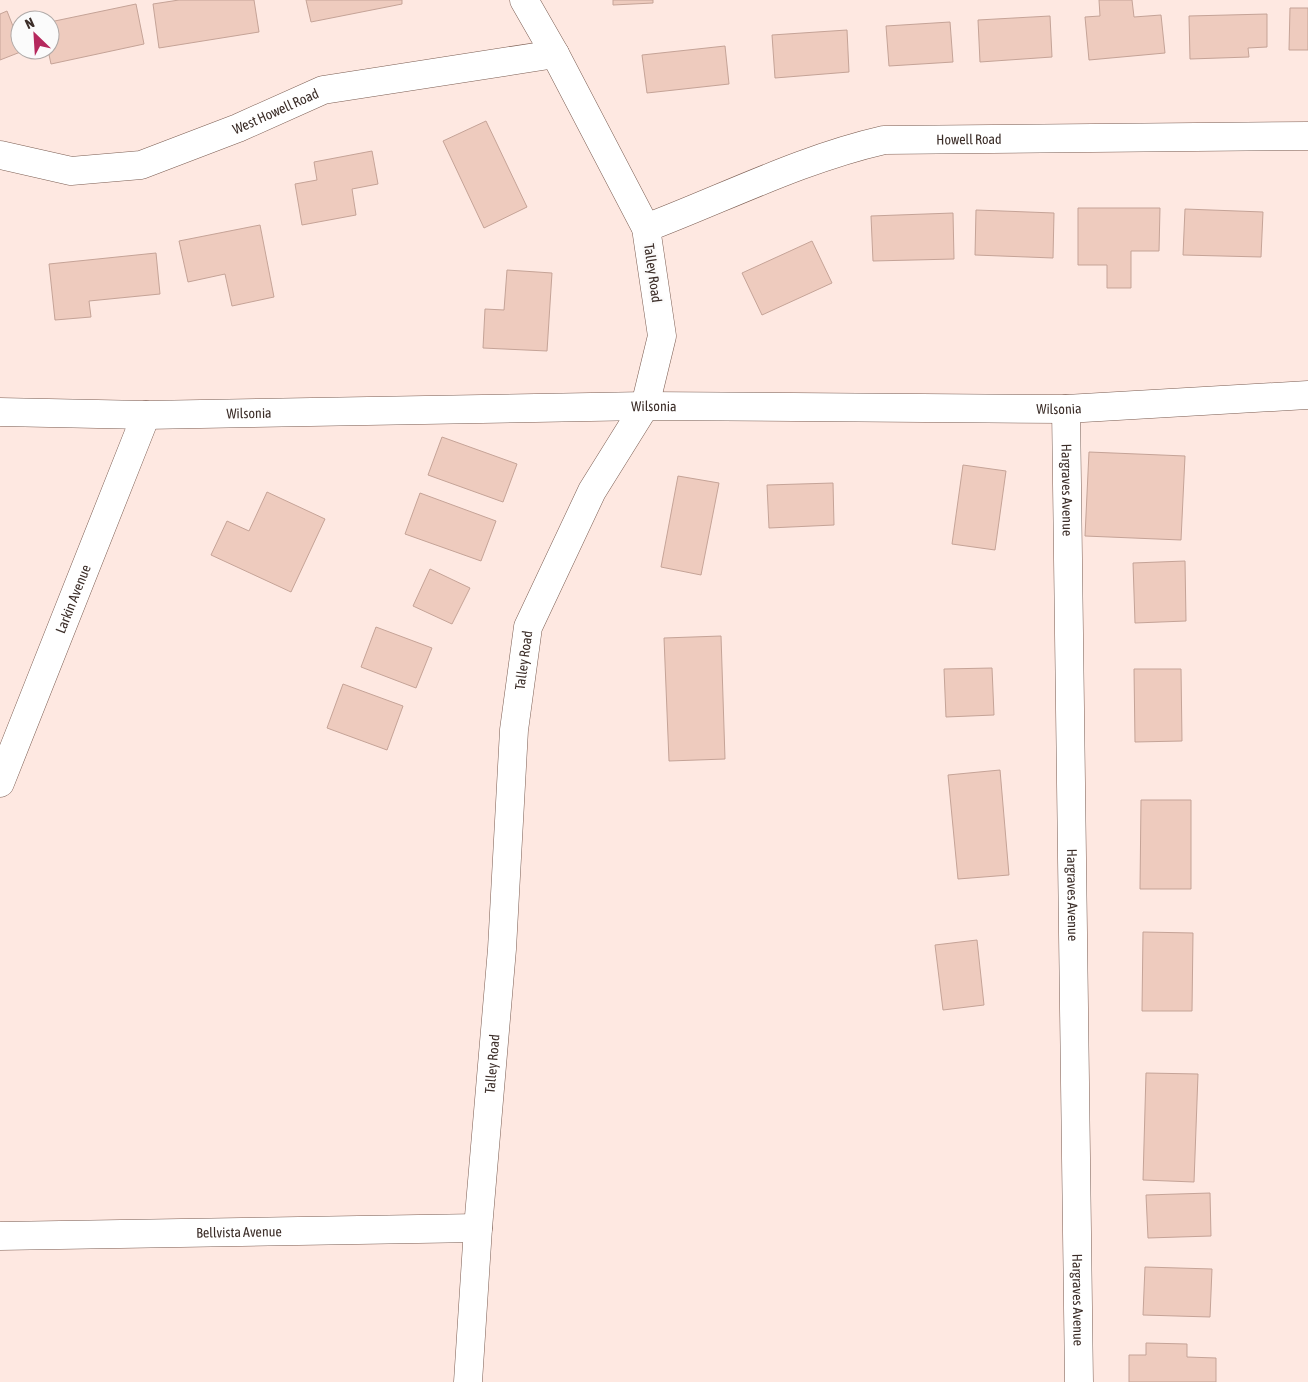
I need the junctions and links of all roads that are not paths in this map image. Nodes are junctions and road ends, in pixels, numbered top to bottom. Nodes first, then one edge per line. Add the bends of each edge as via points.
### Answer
1 (524, 0) edge
2 (555, 54) junction
3 (1308, 136) edge
4 (0, 155) edge
5 (646, 228) junction
6 (1308, 395) edge
7 (644, 406) junction
8 (1066, 409) junction
9 (0, 412) edge
10 (146, 416) junction
11 (0, 783) edge
12 (478, 1228) junction
13 (0, 1236) edge
14 (468, 1382) edge
15 (1079, 1382) edge

1 - 2 street, Talley Road
2 - 4 street, West Howell Road via 323,90 238,128 141,165 71,172
2 - 5 street, Talley Road
3 - 5 street, Howell Road via 884,140 848,148 803,164
5 - 7 street, Talley Road via 662,336
6 - 8 street, Wilsonia
7 - 8 street, Wilsonia
7 - 10 street, Wilsonia
7 - 12 street, Talley Road via 592,491 528,627 514,730 502,949
8 - 15 street, Hargraves Avenue
9 - 10 street, Wilsonia
10 - 11 street, Larkin Avenue
12 - 13 street, Bellvista Avenue
12 - 14 street, Talley Road

